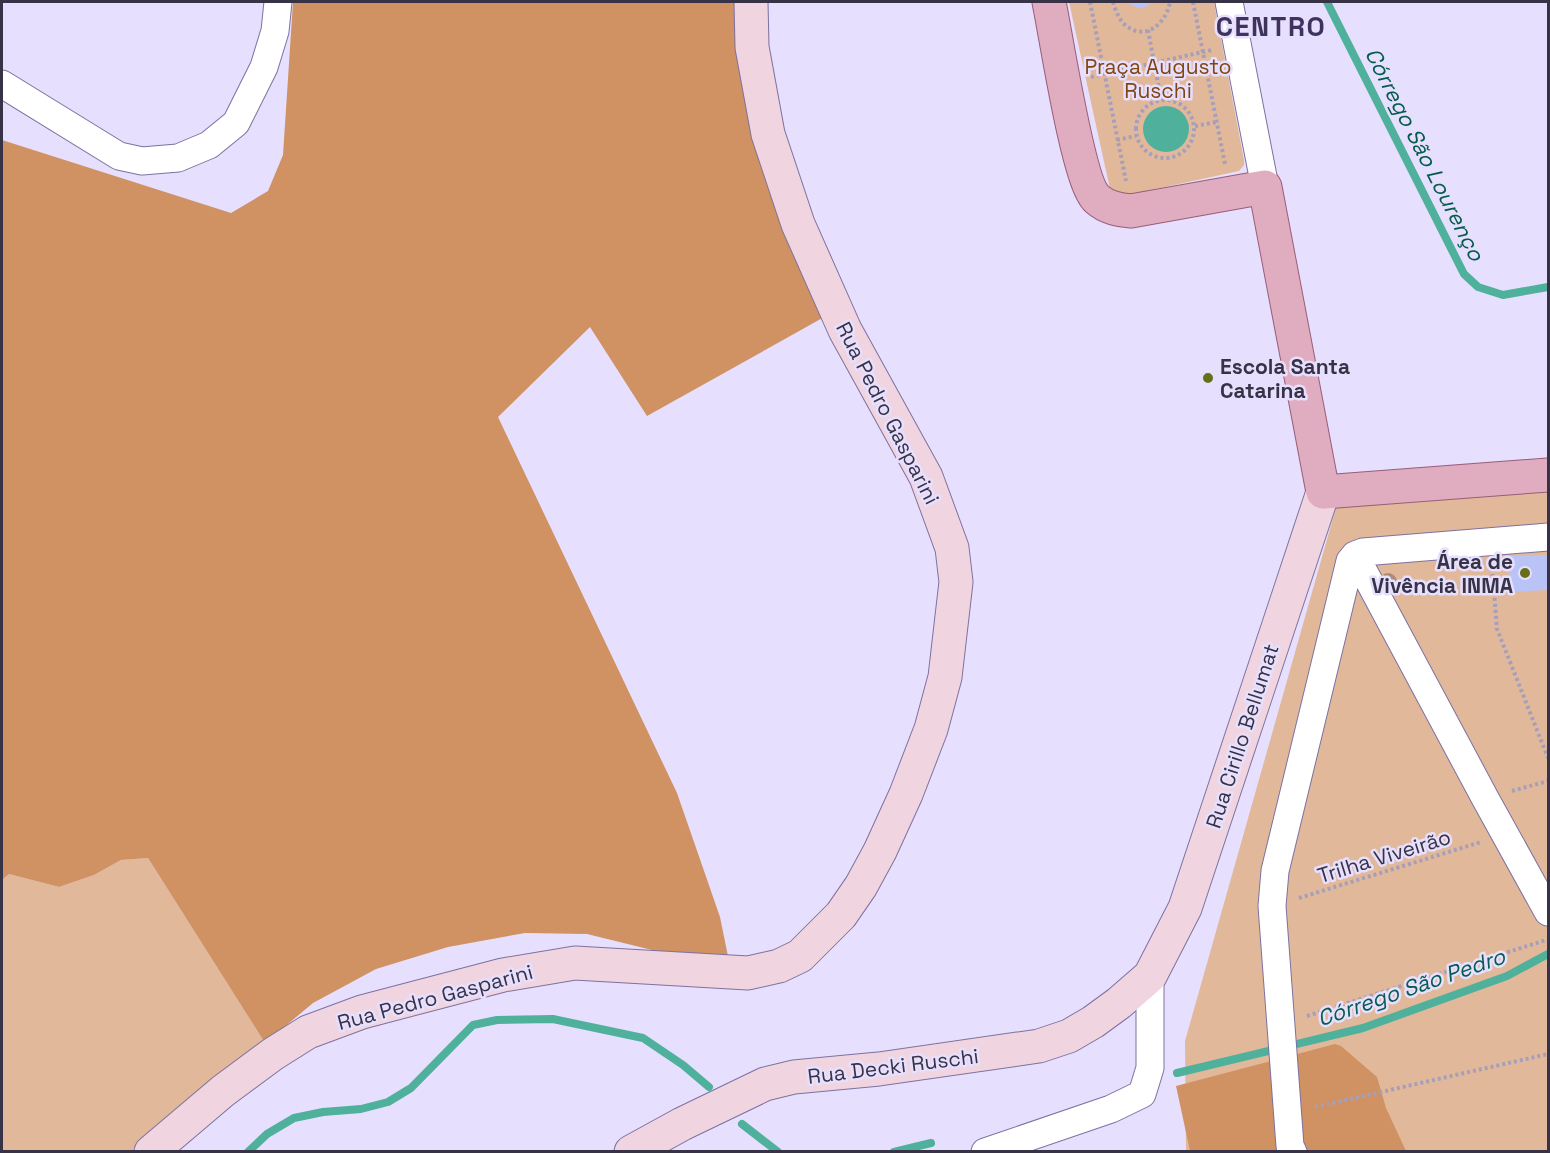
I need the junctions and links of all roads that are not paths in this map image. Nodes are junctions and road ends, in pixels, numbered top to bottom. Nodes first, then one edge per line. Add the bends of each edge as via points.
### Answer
1 (278, 2) edge
2 (751, 2) edge
3 (1049, 2) edge
4 (1229, 2) edge
5 (2, 84) edge
6 (1265, 187) junction
7 (1548, 475) edge
8 (1323, 492) junction
9 (1548, 537) edge
10 (1355, 555) junction
11 (1548, 912) edge
12 (1150, 976) junction
13 (151, 1152) edge
14 (631, 1152) edge
15 (985, 1152) edge
16 (1293, 1152) edge

1 - 5 street via 275,31 264,67 236,123 209,145 178,158 142,160 119,156
2 - 13 street, Rua Pedro Gasparini via 752,46 768,134 798,224 845,330 926,477 952,548 956,582 945,677 931,729 880,851 842,915 800,956 779,966 748,973 575,963 503,975 362,1012 308,1032 273,1054
3 - 6 main road via 1078,150 1096,198 1117,210 1131,211
4 - 6 street
6 - 8 main road
7 - 8 main road
8 - 12 street, Rua Cirillo Bellumat via 1185,908
9 - 10 street
10 - 11 street
10 - 16 street via 1350,561 1275,872 1272,906
12 - 14 street, Rua Decki Ruschi via 1093,1022 1039,1046 765,1084
12 - 15 street via 1150,1068 1142,1094 1111,1109

